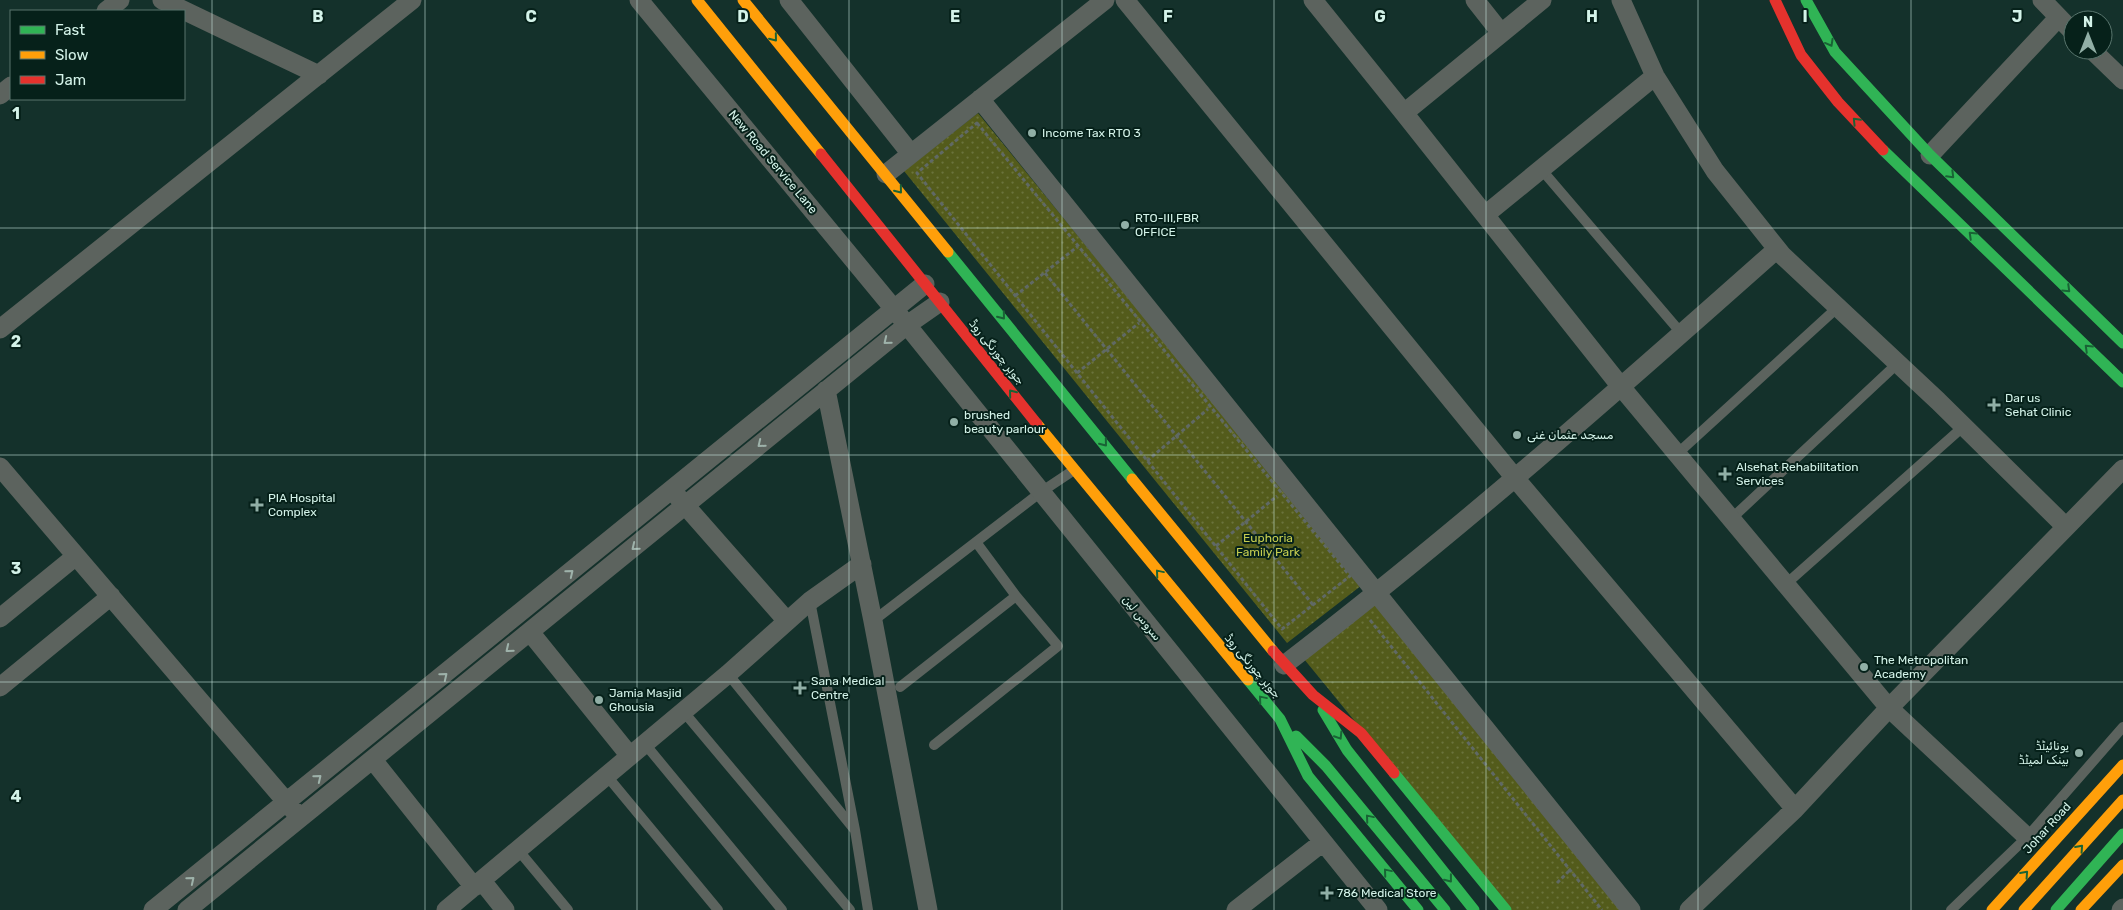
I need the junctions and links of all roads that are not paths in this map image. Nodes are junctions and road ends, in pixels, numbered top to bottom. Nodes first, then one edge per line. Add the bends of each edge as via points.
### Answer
1 (120, 0) edge
2 (162, 0) edge
3 (412, 0) edge
4 (639, 0) edge
5 (697, 0) edge
6 (743, 0) edge
7 (789, 0) edge
8 (1105, 0) edge
9 (1125, 0) edge
10 (1313, 0) edge
11 (1475, 0) edge
12 (1542, 0) edge
13 (1622, 0) edge
14 (1775, 0) edge
15 (1806, 0) edge
16 (2042, 0) edge
17 (107, 10) edge
18 (183, 10) edge
19 (185, 11) edge
20 (2058, 18) junction
21 (2063, 23) edge
22 (1502, 33) junction
23 (2102, 60) edge
24 (319, 75) junction
25 (1655, 76) junction
26 (2123, 80) edge
27 (10, 87) edge
28 (0, 95) edge
29 (980, 99) junction
30 (1404, 113) junction
31 (911, 154) junction
32 (1930, 155) junction
33 (1542, 169) junction
34 (886, 174) junction
35 (1485, 215) junction
36 (1777, 249) junction
37 (925, 284) junction
38 (940, 302) junction
39 (1838, 307) junction
40 (894, 310) junction
41 (907, 325) junction
42 (0, 329) edge
43 (1682, 334) junction
44 (2123, 343) edge
45 (1898, 363) junction
46 (2123, 382) edge
47 (1622, 388) junction
48 (826, 390) junction
49 (1964, 426) junction
50 (1677, 454) junction
51 (0, 467) edge
52 (2123, 469) edge
53 (1074, 470) junction
54 (1514, 478) junction
55 (672, 490) junction
56 (1041, 492) junction
57 (686, 505) junction
58 (1731, 519) junction
59 (2066, 527) junction
60 (976, 542) junction
61 (76, 556) junction
62 (862, 564) junction
63 (1786, 584) junction
64 (1377, 594) junction
65 (111, 596) junction
66 (1016, 596) junction
67 (810, 601) junction
68 (0, 618) edge
69 (787, 621) junction
70 (873, 621) junction
71 (530, 632) junction
72 (1284, 665) junction
73 (728, 674) junction
74 (900, 687) dead end
75 (0, 688) edge
76 (1313, 695) junction
77 (1889, 708) junction
78 (683, 712) junction
79 (1280, 719) junction
80 (2123, 727) edge
81 (934, 746) dead end
82 (638, 750) junction
83 (372, 760) junction
84 (2123, 765) edge
85 (607, 776) junction
86 (2123, 800) edge
87 (287, 803) junction
88 (1795, 809) junction
89 (301, 818) junction
90 (855, 830) junction
91 (2123, 834) edge
92 (2027, 837) junction
93 (1323, 842) junction
94 (519, 851) junction
95 (2123, 865) edge
96 (478, 884) junction
97 (153, 910) edge
98 (187, 910) edge
99 (446, 910) edge
100 (505, 910) edge
101 (568, 910) edge
102 (718, 910) edge
103 (782, 910) edge
104 (850, 910) edge
105 (868, 910) edge
106 (928, 910) edge
107 (1236, 910) edge
108 (1378, 910) edge
109 (1418, 910) edge
110 (1445, 910) edge
111 (1474, 910) edge
112 (1506, 910) edge
113 (1631, 910) edge
114 (1689, 910) edge
115 (1951, 910) edge
116 (1992, 910) edge
117 (2024, 910) edge
118 (2056, 910) edge
119 (2081, 910) edge

1 - 17 street
2 - 18 street
3 - 24 street
4 - 40 street, New Road Service Lane
5 - 37 main road, جوہر چورنگی روڈ
6 -> 34 main road, جوہر چورنگی روڈ
7 - 31 street
8 - 29 street
9 - 54 street
10 - 30 street
11 - 22 street
12 - 22 street
13 - 25 street
46 -> 14 main road via 1886,153 1838,102 1801,55
15 -> 32 main road via 1835,52
16 - 20 street
19 - 24 street
20 - 21 street
20 - 32 street
22 - 30 street
23 - 26 street
24 - 42 street
25 - 33 street
25 - 36 street via 1715,171
27 - 28 street
29 - 31 street
29 - 64 street
30 - 35 street
31 - 34 street
32 -> 44 main road
33 - 35 street
33 - 43 lane
34 -> 72 main road, جوہر چورنگی روڈ
35 - 47 street
36 - 39 street
36 - 43 street
37 - 38 main road, جوہر چورنگی روڈ
37 - 40 street
38 - 41 street
53 -> 38 main road, جوہر چورنگی روڈ
39 - 45 street
39 - 50 lane
40 - 41 street, New Road Service Lane
40 - 55 street
41 -> 48 street
41 - 56 street, سروس لین
43 - 47 street
45 - 49 street
45 - 58 lane
47 - 50 street
47 - 54 street
48 -> 57 street
48 - 62 street
49 - 59 street
49 - 63 lane
50 - 58 street
51 - 61 street
52 - 59 street
53 - 56 lane
79 -> 53 main road, جوہر چورنگی روڈ
54 - 64 street
54 - 88 street
55 - 57 street
87 -> 55 street
56 - 60 lane
56 - 93 street, سروس لین
57 - 69 street
57 -> 71 street
58 - 63 street
59 - 77 street
60 - 66 lane
60 - 70 lane
61 - 65 street
61 - 68 street
62 - 67 street
62 - 70 street
63 - 77 street
64 - 72 street
64 - 113 street
65 - 75 street
65 - 87 street
66 - 74 lane
66 - 81 lane via 1058,646
67 - 69 street
67 - 90 lane
69 - 73 street
70 - 106 street
71 - 82 street
71 -> 83 street
72 - 76 main road, جوہر چورنگی روڈ
73 - 78 street
73 - 90 lane
76 -> 111 main road, جوہر چورنگی روڈ via 1347,750
76 - 112 main road, جوہر چورنگی روڈ via 1361,733
77 - 88 street
77 - 92 street
78 - 82 street
78 - 104 lane
109 -> 79 main road, جوہر چورنگی روڈ via 1308,776
110 -> 79 main road, جوہر چورنگی روڈ via 1326,766
80 - 92 lane
82 - 85 street
82 - 103 lane
83 - 89 street
83 - 96 street
116 -> 84 main road, Johar Road
85 - 94 street
85 - 102 lane
117 -> 86 main road
87 - 89 street
97 -> 87 street
88 - 114 street
89 - 98 street
90 - 105 lane
91 - 118 main road
92 - 115 lane
93 - 107 street
93 - 108 street, سروس لین
94 - 96 street
94 - 101 lane
95 - 119 main road
96 - 99 street
96 - 100 street

